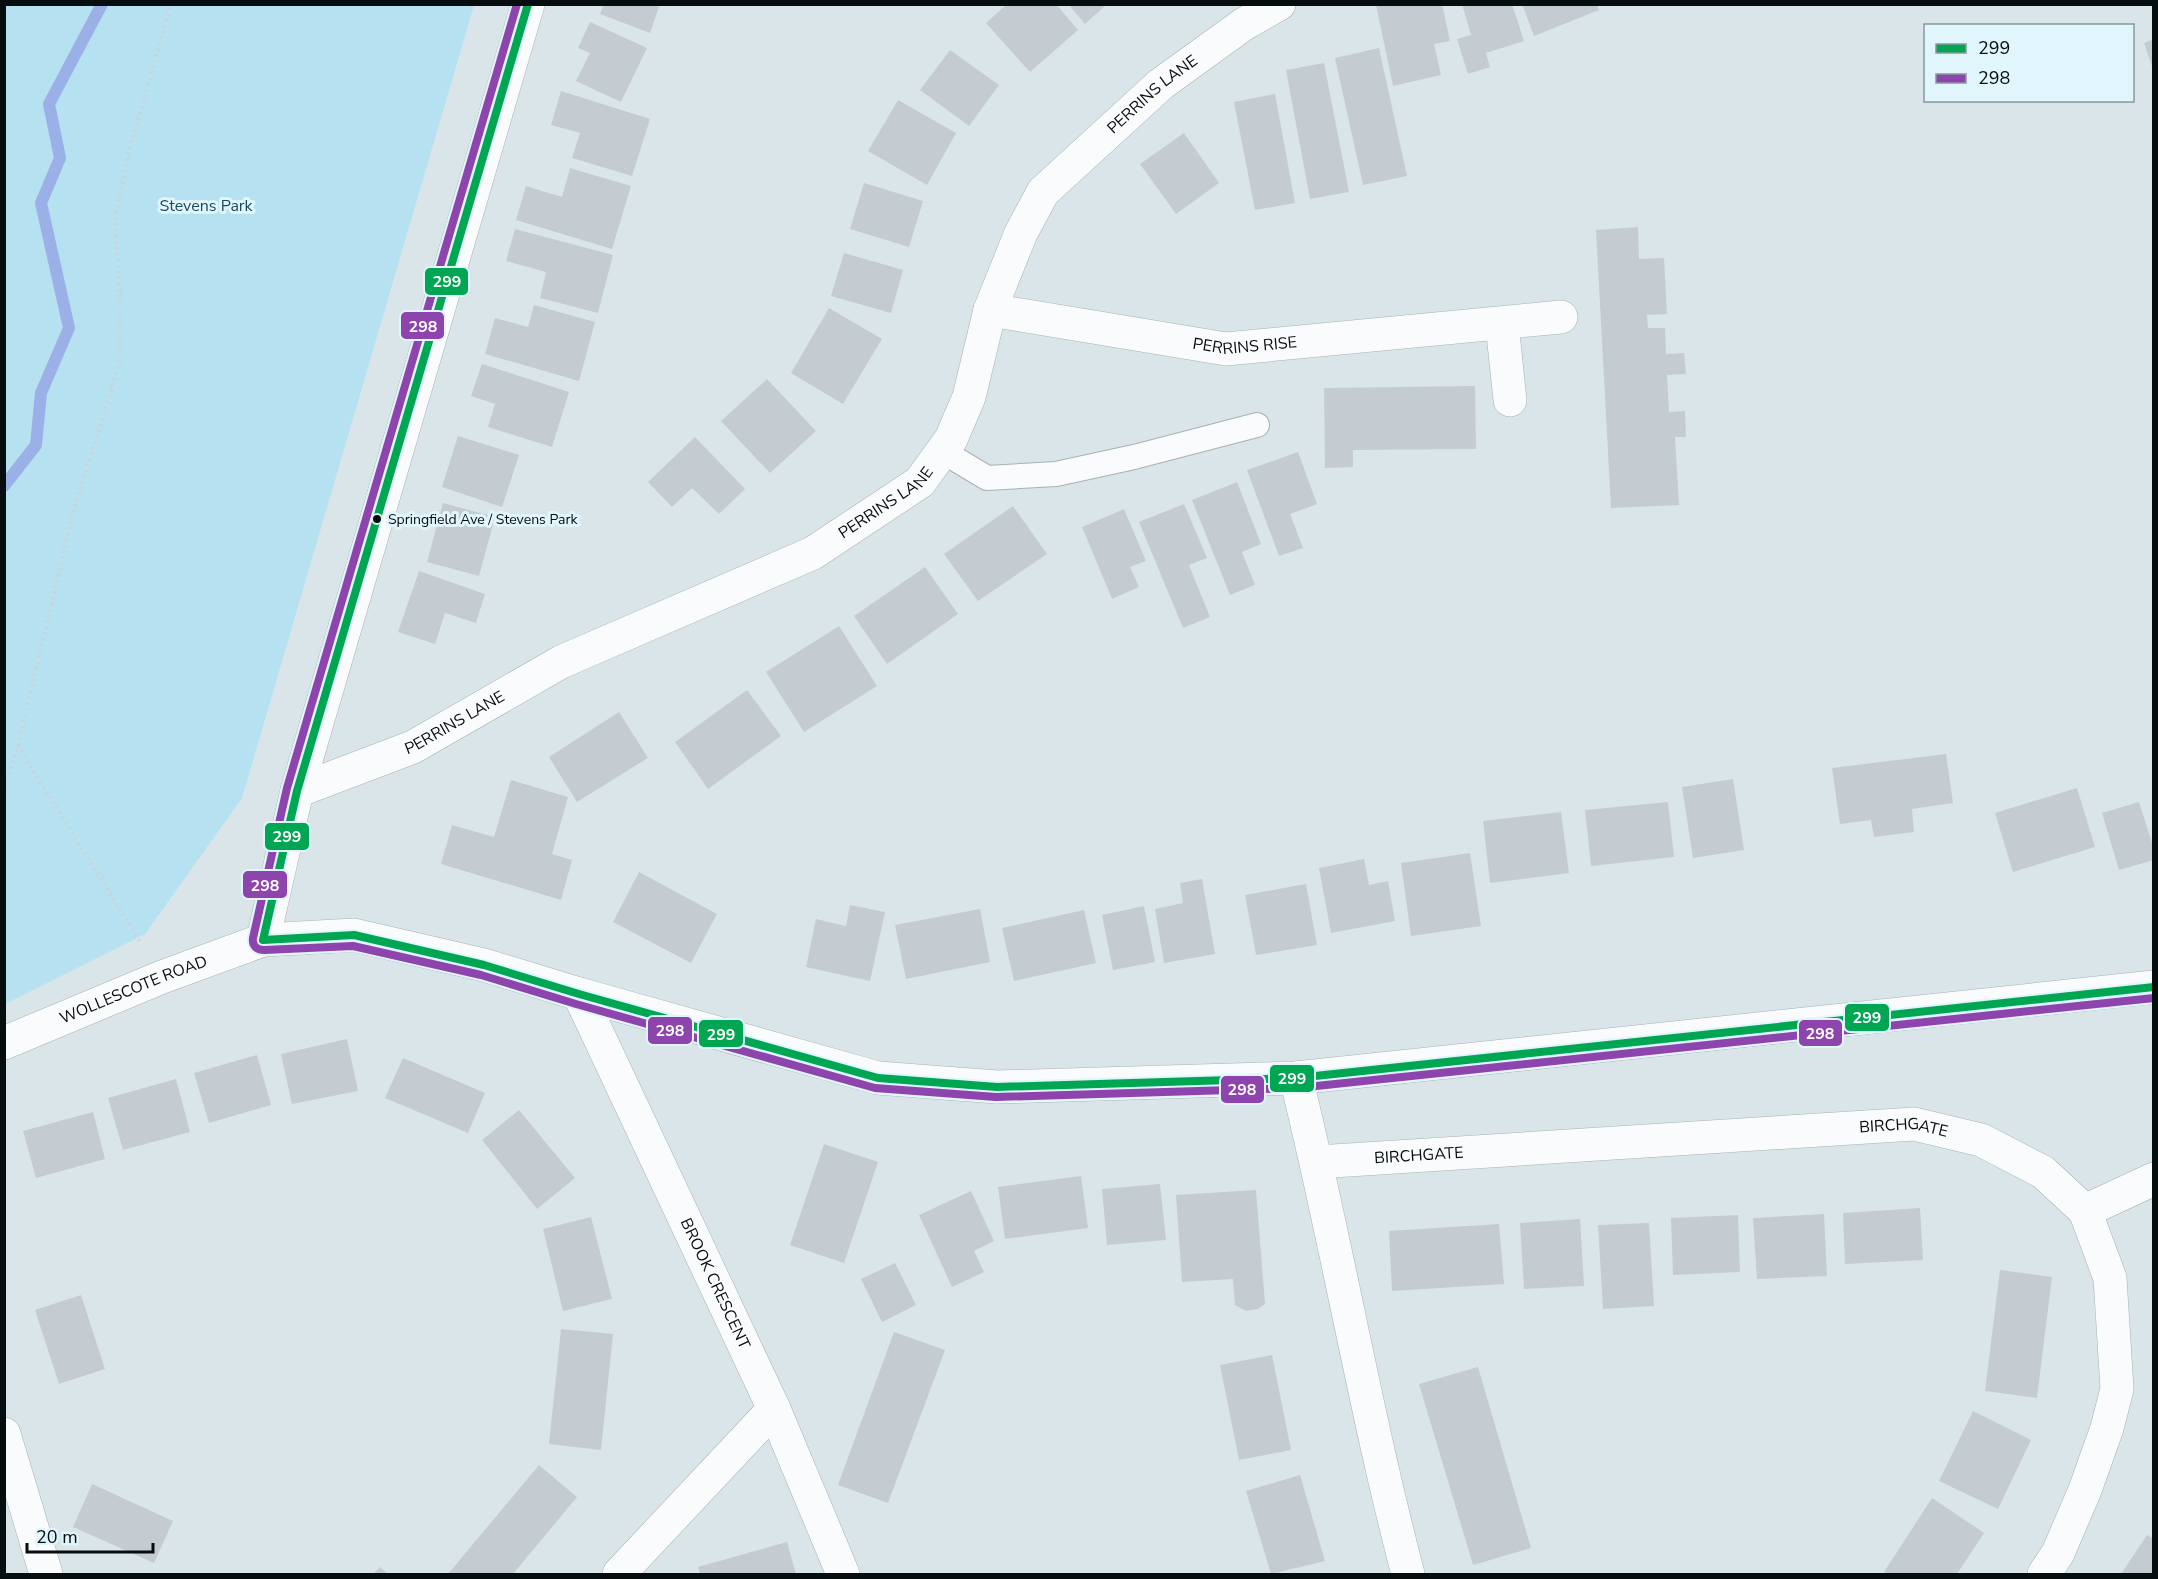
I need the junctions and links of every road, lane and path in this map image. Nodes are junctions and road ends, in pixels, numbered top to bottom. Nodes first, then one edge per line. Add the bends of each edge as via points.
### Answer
1 (171, 4) edge
2 (528, 4) edge
3 (1279, 4) edge
4 (990, 310) junction
5 (1561, 317) dead end
6 (1502, 324) junction
7 (1510, 400) dead end
8 (1257, 425) dead end
9 (942, 452) junction
10 (18, 745) junction
11 (4, 791) edge
12 (297, 791) junction
13 (263, 940) junction
14 (162, 977) junction
15 (2154, 987) edge
16 (579, 994) junction
17 (4, 1043) edge
18 (1296, 1078) junction
19 (1317, 1162) junction
20 (2154, 1179) edge
21 (2085, 1211) junction
22 (774, 1409) junction
23 (4, 1434) edge
24 (46, 1575) edge
25 (620, 1575) edge
26 (843, 1575) edge
27 (1408, 1575) edge
28 (2044, 1575) edge

1 - 10 path via 130,148 115,219 120,362 74,509
2 - 12 street
3 - 4 street, PERRINS LANE via 1244,24 1161,84 1043,192 1021,233
4 - 6 street, PERRINS RISE via 1226,349
4 - 9 street, PERRINS LANE via 969,396
5 - 6 street, PERRINS RISE
6 - 7 street
8 - 9 lane via 1056,474 987,478
9 - 12 street, PERRINS LANE via 920,482 813,553 561,662 413,747
10 - 11 path
10 - 14 path
12 - 13 street
13 - 14 street, WOLLESCOTE ROAD
13 - 16 street, WOLLESCOTE ROAD via 354,935 484,965
14 - 17 street, WOLLESCOTE ROAD
15 - 18 street, WOLLESCOTE ROAD
16 - 18 street, WOLLESCOTE ROAD via 878,1078 997,1087
16 - 22 street, BROOK CRESCENT
18 - 19 street
19 - 21 street, BIRCHGATE via 1914,1124 1981,1140 2043,1172
19 - 27 street
20 - 21 street
21 - 28 street, BIRCHGATE via 2110,1278 2116,1389 2085,1490 2058,1553
22 - 25 street
22 - 26 street, BROOK CRESCENT
23 - 24 street

